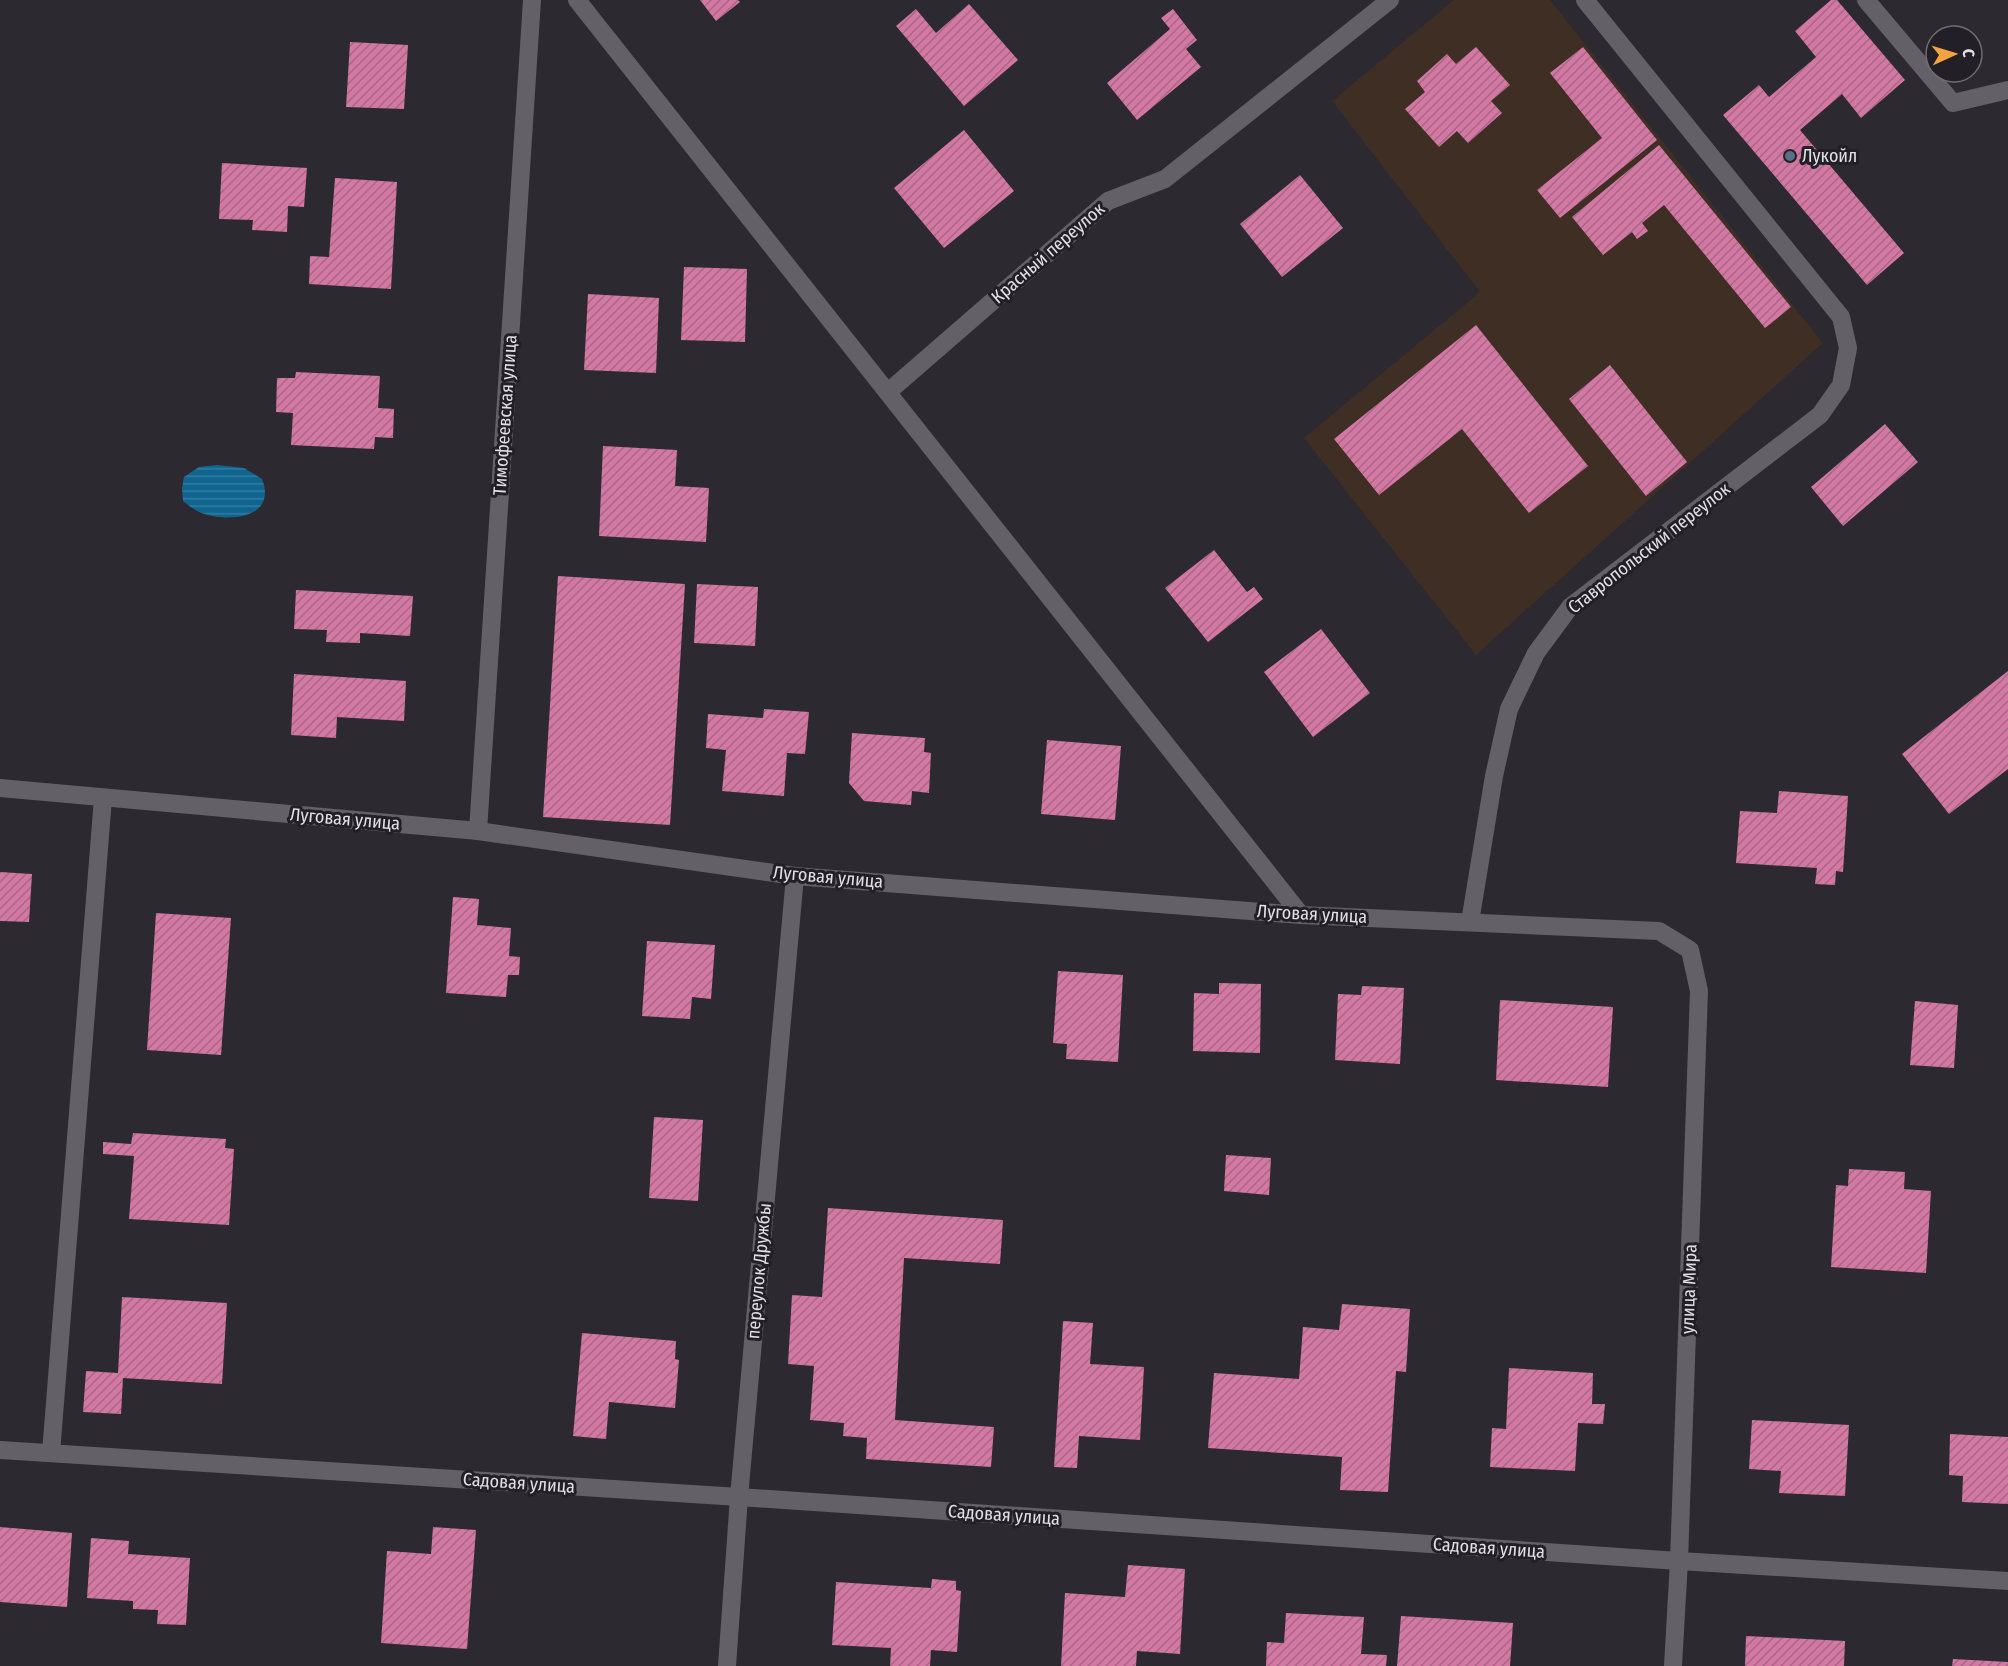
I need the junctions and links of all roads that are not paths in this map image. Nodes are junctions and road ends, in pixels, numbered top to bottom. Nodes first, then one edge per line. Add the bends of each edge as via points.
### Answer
1 (532, 0) edge
2 (577, 0) edge
3 (1390, 0) edge
4 (1585, 0) edge
5 (1866, 0) edge
6 (2008, 90) edge
7 (888, 392) junction
8 (0, 788) edge
9 (102, 798) junction
10 (478, 831) junction
11 (795, 876) junction
12 (1301, 915) junction
13 (1470, 922) junction
14 (1659, 931) joint
15 (0, 1450) edge
16 (51, 1453) junction
17 (739, 1497) junction
18 (1679, 1561) junction
19 (2008, 1581) edge
20 (727, 1666) edge
21 (1673, 1666) edge

1 - 10 street, Тимофеевская улица
2 - 7 street
3 - 7 street, Красный переулок via 1165,179 1108,201
4 - 13 street, Ставропольский переулок via 1841,317 1848,348 1841,385 1820,415 1570,607 1536,653 1509,709
5 - 6 street via 1953,103
7 - 12 street
8 - 9 street, Луговая улица
9 - 10 street, Луговая улица
9 - 16 street
10 - 11 street, Луговая улица
11 - 12 street, Луговая улица
11 - 17 street, переулок Дружбы
12 - 13 street, Луговая улица
13 - 14 street, Луговая улица
14 - 18 street, улица Мира via 1690,950 1699,991
15 - 16 street, Садовая улица
16 - 17 street, Садовая улица
17 - 18 street, Садовая улица
17 - 20 street, переулок Дружбы
18 - 19 street, Садовая улица
18 - 21 street, улица Мира

